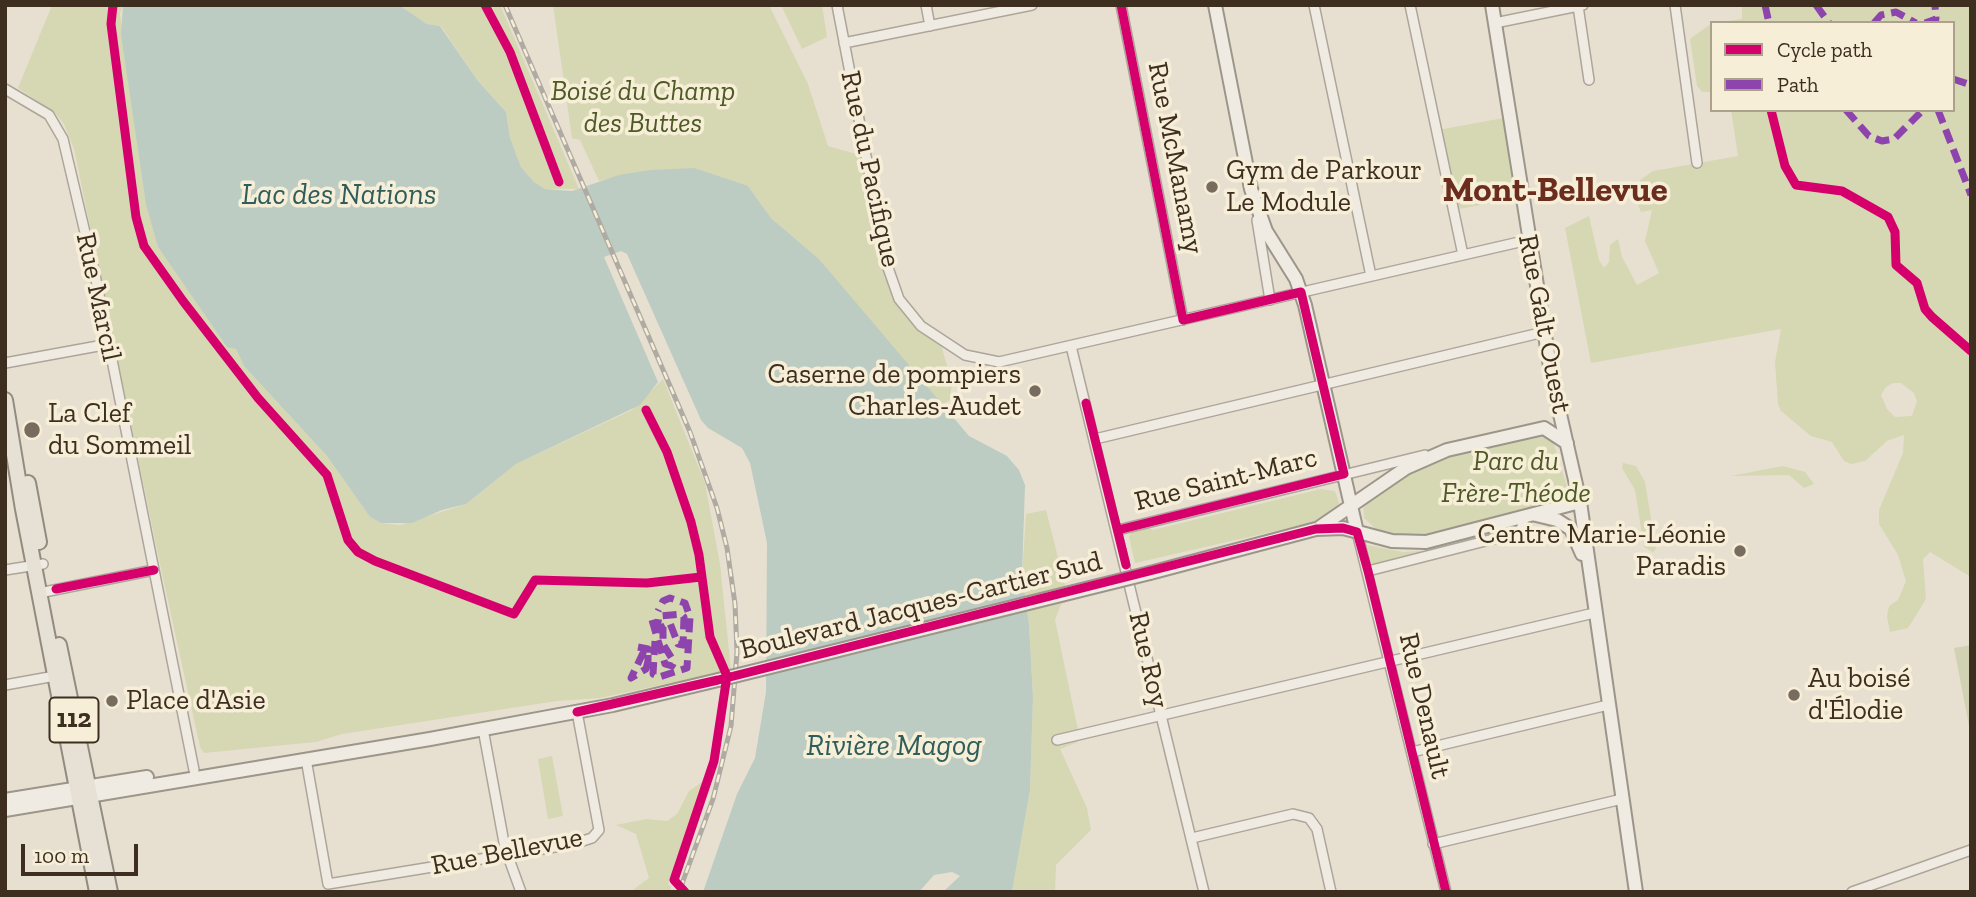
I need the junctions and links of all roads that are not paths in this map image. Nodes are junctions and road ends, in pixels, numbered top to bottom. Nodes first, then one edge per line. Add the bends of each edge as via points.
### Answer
1 (837, 5) edge
2 (926, 5) edge
3 (1121, 5) edge
4 (1215, 5) edge
5 (1314, 5) edge
6 (1410, 5) edge
7 (1492, 5) edge
8 (1675, 5) edge
9 (1027, 6) edge
10 (1580, 6) edge
11 (1495, 23) junction
12 (930, 26) junction
13 (844, 43) junction
14 (1589, 80) dead end
15 (8, 91) edge
16 (1697, 163) dead end
17 (1254, 197) junction
18 (1528, 240) junction
19 (1463, 255) junction
20 (1371, 276) junction
21 (1301, 292) junction
22 (1270, 300) junction
23 (1183, 320) junction
24 (1544, 332) junction
25 (109, 344) junction
26 (1071, 346) junction
27 (5, 363) edge
28 (1324, 384) junction
29 (5, 400) edge
30 (1095, 439) junction
31 (9, 443) edge
32 (1567, 443) junction
33 (1447, 450) junction
34 (1344, 474) junction
35 (1580, 502) junction
36 (1351, 508) junction
37 (1530, 516) junction
38 (1316, 529) junction
39 (1118, 530) junction
40 (1357, 532) junction
41 (38, 564) junction
42 (5, 570) edge
43 (154, 570) junction
44 (1368, 571) junction
45 (1588, 574) junction
46 (44, 592) junction
47 (1594, 613) junction
48 (1390, 660) junction
49 (55, 676) junction
50 (5, 685) edge
51 (1608, 705) junction
52 (577, 712) junction
53 (1160, 715) junction
54 (483, 729) junction
55 (1057, 740) dead end
56 (1412, 752) junction
57 (306, 759) junction
58 (194, 770) junction
59 (83, 792) junction
60 (1622, 799) junction
61 (5, 800) edge
62 (5, 810) edge
63 (1192, 838) junction
64 (1433, 844) junction
65 (1971, 850) edge
66 (509, 854) junction
67 (1633, 891) edge
68 (97, 892) edge
69 (110, 892) edge
70 (520, 892) edge
71 (1204, 892) edge
72 (1331, 892) edge
73 (1446, 892) edge
74 (1852, 892) edge

1 - 13 street, Rue du Pacifique
2 - 12 street
3 - 23 street, Rue McManamy
4 - 17 main road, Rue Denault
5 - 20 street
6 - 19 street
7 - 11 main road, Rue Galt Ouest
8 - 16 street
9 - 12 street
10 - 11 street
10 - 14 street
11 - 18 main road, Rue Galt Ouest
12 - 13 street
13 - 26 street, Rue du Pacifique via 887,265 899,299 921,326 948,345 986,362
15 - 25 street, Rue Marcil via 39,106 58,125
17 - 21 main road, Rue Denault via 1266,231
17 - 22 street, Rue Denault
18 - 19 street, Rue du Pacifique
18 - 24 main road, Rue Galt Ouest
19 - 20 street, Rue du Pacifique
20 - 21 street, Rue du Pacifique
21 - 22 street, Rue du Pacifique
21 - 28 main road, Rue Denault
22 - 23 street, Rue du Pacifique
23 - 26 street, Rue du Pacifique
24 - 28 street
24 - 32 main road, Rue Galt Ouest
25 - 27 street
25 - 43 street, Rue Marcil
26 - 30 street, Rue Roy
28 - 30 street
28 - 34 main road, Rue Denault
29 - 31 main road, 112
30 - 39 street, Rue Roy
31 - 41 main road, 112
32 - 33 main road, Boulevard Jacques-Cartier Sud via 1544,428
32 - 35 main road, Rue Galt Ouest
33 - 34 street, Rue Saint-Marc
33 - 36 main road, Boulevard Jacques-Cartier Sud via 1406,468
34 - 36 main road, Rue Denault
34 - 39 street, Rue Saint-Marc
35 - 37 main road, Boulevard Jacques-Cartier Sud
35 - 45 main road, Rue Galt Ouest
36 - 38 main road, Boulevard Jacques-Cartier Sud
36 - 40 main road, Rue Denault
37 - 40 main road, Boulevard Jacques-Cartier Sud via 1426,542 1392,541
37 - 44 street via 1513,534
37 - 45 main road via 1557,520 1571,529
38 - 40 main road, Boulevard Jacques-Cartier Sud
38 - 52 main road, Boulevard Jacques-Cartier Sud, bridge
39 - 53 street, Rue Roy
40 - 44 street, Rue Denault
41 - 42 street
41 - 46 main road, 112
43 - 46 street
43 - 58 street, Rue Marcil
44 - 48 street, Rue Denault
45 - 47 main road, Rue Galt Ouest
46 - 49 main road, 112
46 - 59 main road, 112
47 - 48 street
47 - 51 main road, Rue Galt Ouest
48 - 53 street
48 - 56 street, Rue Denault
49 - 50 street
49 - 59 main road, 112
51 - 56 street
51 - 60 main road, Rue Galt Ouest
52 - 54 main road, Boulevard Jacques-Cartier Sud
52 - 66 street, Rue Bellevue via 599,830 587,840
53 - 55 street
53 - 63 street, Rue Roy
54 - 57 main road, Boulevard Jacques-Cartier Sud
54 - 66 street
56 - 64 street, Rue Denault
57 - 58 main road, Boulevard Jacques-Cartier Sud via 290,755
57 - 59 main road, Boulevard Jacques-Cartier Sud
57 - 66 street, Rue Bellevue via 328,884
58 - 59 main road, Boulevard Jacques-Cartier Sud
59 - 61 main road
59 - 62 main road
59 - 68 main road, 112
59 - 69 main road, 112
60 - 64 street
60 - 67 main road, Rue Galt Ouest
63 - 71 street, Rue Roy
63 - 72 street via 1293,814 1309,818 1317,828
64 - 73 street, Rue Denault
65 - 74 street
66 - 70 street

